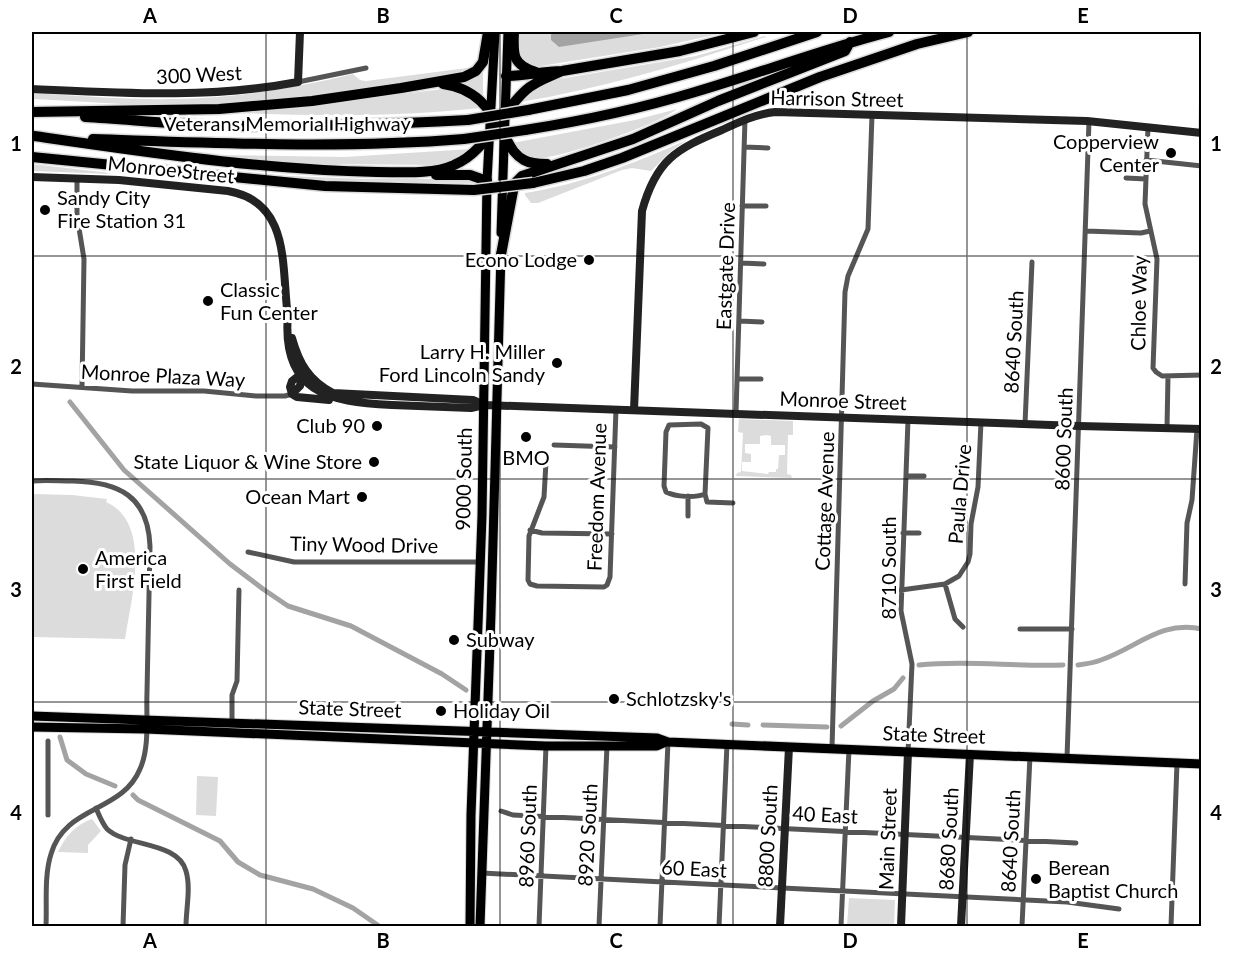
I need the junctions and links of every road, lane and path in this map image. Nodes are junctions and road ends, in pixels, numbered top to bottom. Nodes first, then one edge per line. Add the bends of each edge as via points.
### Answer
1 (300, 32) edge
2 (489, 32) edge
3 (495, 32) edge
4 (508, 32) edge
5 (514, 32) edge
6 (754, 32) edge
7 (817, 32) edge
8 (889, 32) edge
9 (968, 32) edge
10 (940, 38) junction
11 (850, 42) junction
12 (366, 68) dead end
13 (562, 71) junction
14 (536, 73) junction
15 (507, 76) junction
16 (298, 82) junction
17 (401, 88) junction
18 (750, 88) junction
19 (32, 89) edge
20 (32, 113) edge
21 (491, 113) junction
22 (505, 113) junction
23 (872, 115) junction
24 (745, 119) junction
25 (1089, 121) junction
26 (497, 124) junction
27 (1148, 127) junction
28 (490, 133) junction
29 (1202, 133) edge
30 (32, 136) edge
31 (505, 136) junction
32 (744, 147) junction
33 (768, 148) dead end
34 (32, 157) edge
35 (1146, 160) junction
36 (552, 165) junction
37 (1202, 166) edge
38 (412, 172) junction
39 (32, 177) edge
40 (77, 178) junction
41 (1126, 178) dead end
42 (1146, 179) junction
43 (487, 181) junction
44 (742, 206) junction
45 (766, 206) dead end
46 (1086, 231) junction
47 (1150, 231) junction
48 (501, 260) junction
49 (1032, 262) dead end
50 (741, 263) junction
51 (764, 264) dead end
52 (288, 314) junction
53 (739, 321) junction
54 (762, 322) dead end
55 (1202, 375) edge
56 (1168, 376) junction
57 (303, 377) junction
58 (737, 379) junction
59 (760, 379) dead end
60 (32, 384) edge
61 (82, 387) junction
62 (333, 393) junction
63 (292, 394) junction
64 (354, 403) junction
65 (484, 405) junction
66 (497, 405) junction
67 (616, 409) junction
68 (634, 410) junction
69 (686, 411) junction
70 (736, 413) junction
71 (843, 417) junction
72 (908, 420) junction
73 (981, 422) junction
74 (687, 423) junction
75 (1025, 424) junction
76 (1079, 426) junction
77 (1167, 428) junction
78 (1199, 429) edge
79 (554, 445) dead end
80 (615, 447) junction
81 (546, 462) dead end
82 (906, 476) junction
83 (924, 476) dead end
84 (32, 481) edge
85 (705, 494) junction
86 (688, 496) junction
87 (733, 503) dead end
88 (688, 516) dead end
89 (530, 530) junction
90 (903, 533) junction
91 (919, 533) dead end
92 (612, 534) junction
93 (248, 552) dead end
94 (480, 562) junction
95 (945, 584) junction
96 (1185, 584) dead end
97 (239, 590) dead end
98 (901, 590) junction
99 (963, 627) dead end
100 (1020, 629) dead end
101 (1072, 629) junction
102 (32, 716) edge
103 (232, 723) junction
104 (146, 724) junction
105 (32, 727) edge
106 (474, 731) junction
107 (486, 732) junction
108 (48, 741) dead end
109 (667, 742) junction
110 (474, 744) junction
111 (485, 744) junction
112 (727, 744) junction
113 (607, 746) junction
114 (546, 747) junction
115 (789, 747) junction
116 (832, 748) junction
117 (849, 749) junction
118 (908, 752) junction
119 (970, 754) junction
120 (1030, 756) junction
121 (1067, 758) junction
122 (1178, 763) junction
123 (1202, 764) edge
124 (96, 808) junction
125 (501, 811) dead end
126 (48, 815) dead end
127 (543, 816) junction
128 (604, 819) junction
129 (664, 822) junction
130 (724, 825) junction
131 (785, 828) junction
132 (845, 831) junction
133 (905, 834) junction
134 (966, 837) junction
135 (131, 839) junction
136 (1026, 840) junction
137 (1076, 843) dead end
138 (482, 873) junction
139 (541, 876) junction
140 (601, 879) junction
141 (662, 882) junction
142 (721, 885) junction
143 (782, 888) junction
144 (842, 891) junction
145 (903, 894) junction
146 (962, 897) junction
147 (470, 898) junction
148 (1023, 900) junction
149 (1119, 909) dead end
150 (46, 927) edge
151 (123, 927) edge
152 (186, 927) edge
153 (470, 927) edge
154 (475, 927) edge
155 (480, 927) edge
156 (539, 927) edge
157 (599, 927) edge
158 (660, 927) edge
159 (719, 927) edge
160 (780, 927) edge
161 (841, 927) edge
162 (901, 927) edge
163 (961, 927) edge
164 (1022, 927) edge
165 (1171, 927) edge

1 - 16 street
2 - 17 highway via 483,62 476,71 464,77
3 - 21 main road, 9000 South
4 - 15 main road, 9000 South
5 - 14 highway via 516,60
6 - 13 highway via 680,51
7 - 20 highway, Veterans Memorial Highway, bridge via 628,90 468,120 360,126 233,126
8 - 11 highway, Veterans Memorial Highway
9 - 10 highway
10 - 18 highway via 926,38
10 - 34 highway, bridge via 820,76 622,158 533,183 474,190 325,186
11 - 18 highway via 845,51
11 - 30 highway, Veterans Memorial Highway, bridge via 672,99 604,116 464,139 329,146
12 - 16 street, 300 West
13 - 14 highway
13 - 22 highway via 532,86
14 - 15 highway
15 - 22 main road, 9000 South
16 - 19 street, 300 West via 186,94
17 - 20 highway via 230,108
17 - 21 highway via 443,84 459,87 470,92
18 - 36 highway via 633,139
21 - 26 highway
21 - 28 main road, 9000 South
22 - 26 highway
22 - 31 main road, 9000 South
23 - 24 street, Harrison Street via 775,112
23 - 25 street, Harrison Street
23 - 71 street, Cottage Avenue via 868,230 846,284
24 - 32 street, Eastgate Drive
24 - 68 street, Harrison Street via 676,152 659,171 646,196 640,227
25 - 27 street, Harrison Street
25 - 46 street, 8600 South
26 - 28 highway
26 - 31 highway
27 - 29 street, Harrison Street
27 - 35 street, Chloe Way
28 - 38 highway via 479,148 457,164
28 - 43 main road, 9000 South
30 - 38 highway via 282,167
31 - 36 highway via 512,151 525,160
31 - 48 main road, 9000 South
32 - 33 street
32 - 44 street, Eastgate Drive
35 - 37 street
35 - 42 street, Chloe Way
36 - 48 highway via 525,174 516,182
38 - 43 highway via 470,175
39 - 40 street, Monroe Street
40 - 52 street, Monroe Street via 228,191 254,200 271,216 278,232
40 - 61 street via 77,216 84,259
41 - 42 street
42 - 47 street, Chloe Way
43 - 65 main road, 9000 South
44 - 45 street
44 - 50 street, Eastgate Drive
46 - 47 street
46 - 76 street, 8600 South
47 - 56 street, Chloe Way via 1157,259 1155,372
48 - 66 main road, 9000 South
49 - 75 street, 8640 South
50 - 51 street
50 - 53 street, Eastgate Drive
52 - 57 street, Monroe Street via 290,350
52 - 62 street, Monroe Street via 292,339 303,366 315,382
53 - 54 street
53 - 58 street, Eastgate Drive
55 - 56 street
56 - 77 street
57 - 62 street
57 - 63 street
57 - 64 street, Monroe Street via 321,393
58 - 59 street
58 - 70 street, Eastgate Drive
60 - 61 street, Monroe Plaza Way
61 - 63 street, Monroe Plaza Way via 256,396
62 - 65 street, Monroe Street via 473,400
63 - 64 street
64 - 65 street, Monroe Street via 471,408
65 - 66 street, Monroe Street
65 - 94 main road, 9000 South
66 - 67 street, Monroe Street
66 - 107 main road, 9000 South
67 - 68 street, Monroe Street
67 - 80 street, Freedom Avenue
68 - 69 street, Monroe Street
69 - 70 street, Monroe Street
69 - 74 street
70 - 71 street, Monroe Street
71 - 72 street, Monroe Street
71 - 116 street, Cottage Avenue
72 - 73 street, Monroe Street
72 - 82 street, 8710 South
73 - 75 street, Monroe Street
73 - 95 street, Paula Drive via 970,554 959,576
74 - 85 street via 708,428
74 - 86 street via 667,428 664,486 673,495
75 - 76 street, Monroe Street
76 - 77 street, Monroe Street
76 - 101 street, 8600 South
77 - 78 street, Monroe Street
78 - 96 street via 1187,524
79 - 80 street
80 - 92 street, Freedom Avenue
81 - 89 street via 544,497
82 - 83 street
82 - 90 street, 8710 South
84 - 104 street via 109,485 128,493 144,513 150,546
85 - 86 street
85 - 87 street via 707,502
86 - 88 street
89 - 92 street
89 - 92 street, Freedom Avenue via 527,576 530,584 537,586 607,585
90 - 91 street
90 - 98 street, 8710 South
93 - 94 street, Tiny Wood Drive via 294,562
94 - 106 main road, 9000 South
95 - 98 street
95 - 99 street via 956,619
97 - 103 street
98 - 118 street, 8710 South via 903,626 912,664
100 - 101 street
101 - 121 street, 8600 South
102 - 104 main road, State Street
103 - 104 main road, State Street
103 - 106 main road, State Street
104 - 105 main road, State Street
104 - 110 main road, State Street
104 - 124 street via 136,778 116,798
106 - 107 main road, State Street
106 - 110 main road, 9000 South
107 - 109 main road, State Street via 657,738
107 - 111 main road, 9000 South
108 - 126 street
109 - 112 main road, State Street
109 - 113 main road, State Street via 657,746
109 - 129 street
110 - 111 main road, State Street
110 - 147 main road, 9000 South
111 - 114 main road, State Street
111 - 138 main road, 9000 South
112 - 115 main road, State Street
112 - 130 street
113 - 114 main road, State Street
113 - 128 street, 8920 South
114 - 127 street, 8960 South
115 - 116 main road, State Street
115 - 131 street, 8800 South
116 - 117 main road, State Street
117 - 118 main road, State Street
117 - 132 street
118 - 119 main road, State Street
118 - 133 street, Main Street
119 - 120 main road, State Street
119 - 134 street, 8680 South
120 - 121 main road, State Street
120 - 136 street, 8640 South
121 - 122 main road, State Street
122 - 123 main road, State Street
122 - 165 street
124 - 135 street via 109,831
124 - 150 street via 71,822 53,846
125 - 127 street, 40 East
127 - 128 street, 40 East
127 - 139 street, 8960 South
128 - 129 street, 40 East
128 - 140 street, 8920 South
129 - 130 street, 40 East
129 - 141 street
130 - 131 street, 40 East
130 - 142 street
131 - 132 street, 40 East
131 - 143 street, 8800 South
132 - 133 street, 40 East
132 - 144 street
133 - 134 street, 40 East
133 - 145 street, Main Street
134 - 136 street, 40 East
134 - 146 street, 8680 South
135 - 151 street via 125,865
135 - 152 street via 173,854 183,863 187,880
136 - 137 street, 40 East
136 - 148 street, 8640 South
138 - 139 street, 60 East
138 - 155 main road, 9000 South
139 - 140 street, 60 East
139 - 156 street, 8960 South
140 - 141 street, 60 East
140 - 157 street, 8920 South
141 - 142 street, 60 East
141 - 158 street
142 - 143 street, 60 East
142 - 159 street
143 - 144 street, 60 East
143 - 160 street, 8800 South
144 - 145 street, 60 East
144 - 161 street
145 - 146 street, 60 East
145 - 162 street, Main Street
146 - 148 street, 60 East
146 - 163 street, 8680 South
147 - 153 main road, 9000 South
147 - 154 main road via 476,902
148 - 149 street, 60 East
148 - 164 street, 8640 South

